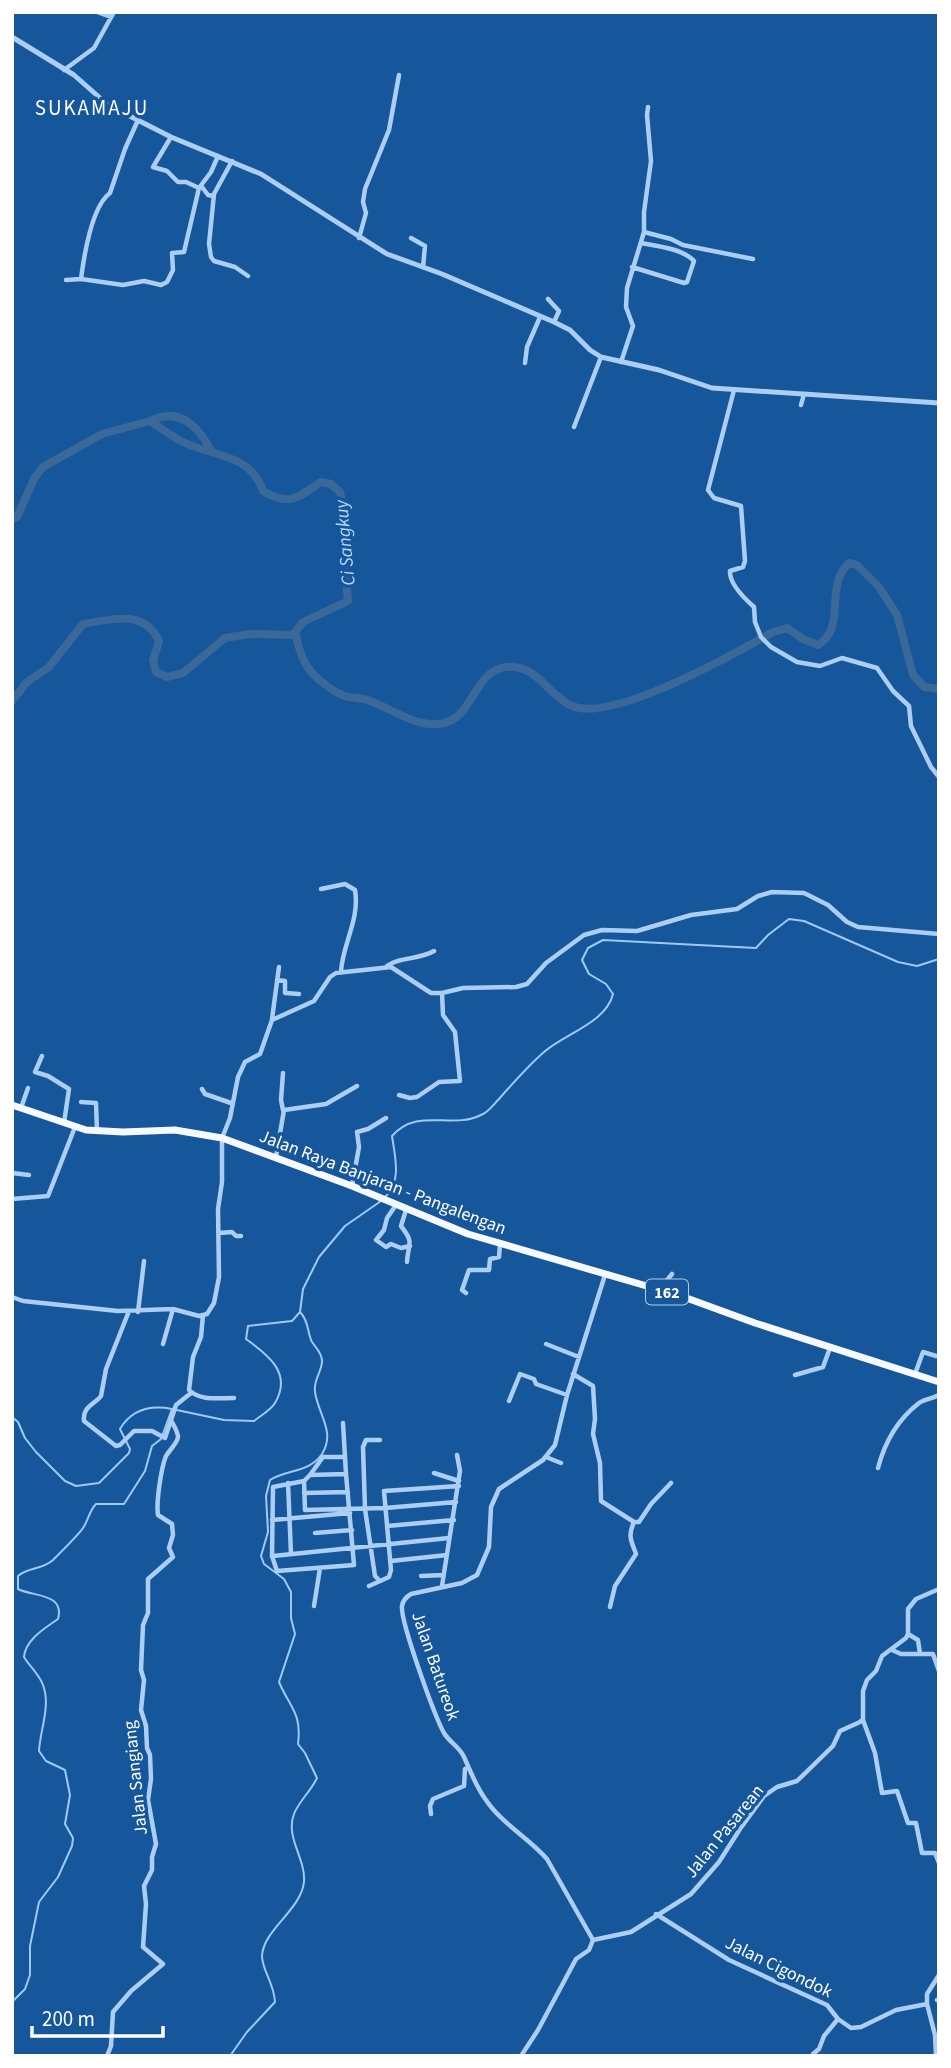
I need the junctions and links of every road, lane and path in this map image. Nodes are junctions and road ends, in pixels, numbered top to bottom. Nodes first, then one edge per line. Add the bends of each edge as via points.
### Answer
1 (97, 12) edge
2 (112, 14) edge
3 (12, 37) edge
4 (64, 69) junction
5 (399, 75) dead end
6 (648, 107) dead end
7 (139, 120) junction
8 (170, 137) junction
9 (218, 156) junction
10 (232, 161) junction
11 (201, 188) junction
12 (214, 196) junction
13 (644, 232) junction
14 (411, 238) dead end
15 (359, 239) junction
16 (641, 243) junction
17 (754, 259) dead end
18 (423, 267) junction
19 (632, 267) junction
20 (248, 276) dead end
21 (81, 279) junction
22 (66, 280) dead end
23 (548, 299) dead end
24 (540, 317) junction
25 (554, 322) junction
26 (601, 357) junction
27 (621, 362) junction
28 (525, 363) dead end
29 (734, 390) junction
30 (804, 394) junction
31 (939, 403) edge
32 (801, 405) dead end
33 (575, 427) dead end
34 (939, 777) edge
35 (321, 889) dead end
36 (939, 934) edge
37 (433, 951) dead end
38 (279, 967) dead end
39 (387, 967) junction
40 (341, 971) junction
41 (278, 980) junction
42 (299, 993) dead end
43 (442, 993) junction
44 (272, 1020) junction
45 (42, 1056) dead end
46 (283, 1073) dead end
47 (357, 1086) dead end
48 (28, 1087) dead end
49 (202, 1089) dead end
50 (398, 1095) dead end
51 (81, 1102) dead end
52 (231, 1104) junction
53 (16, 1106) edge
54 (283, 1110) junction
55 (386, 1118) dead end
56 (64, 1124) junction
57 (75, 1127) junction
58 (97, 1131) junction
59 (222, 1138) junction
60 (276, 1158) junction
61 (12, 1173) edge
62 (29, 1175) dead end
63 (352, 1186) junction
64 (12, 1199) edge
65 (395, 1205) junction
66 (406, 1210) junction
67 (219, 1233) junction
68 (241, 1236) dead end
69 (500, 1243) junction
70 (410, 1246) junction
71 (144, 1261) dead end
72 (407, 1262) dead end
73 (605, 1275) junction
74 (672, 1275) dead end
75 (659, 1290) junction
76 (466, 1293) dead end
77 (12, 1297) edge
78 (173, 1309) junction
79 (130, 1311) junction
80 (138, 1312) junction
81 (203, 1315) junction
82 (163, 1344) dead end
83 (546, 1344) dead end
84 (830, 1348) junction
85 (936, 1356) dead end
86 (579, 1357) junction
87 (573, 1374) junction
88 (915, 1374) junction
89 (795, 1375) dead end
90 (939, 1382) edge
91 (191, 1393) junction
92 (567, 1395) junction
93 (939, 1395) edge
94 (234, 1398) dead end
95 (509, 1401) dead end
96 (172, 1422) junction
97 (343, 1423) dead end
98 (380, 1440) dead end
99 (457, 1455) dead end
100 (344, 1457) junction
101 (546, 1457) junction
102 (561, 1463) dead end
103 (878, 1468) dead end
104 (433, 1473) dead end
105 (346, 1474) junction
106 (310, 1475) junction
107 (304, 1481) junction
108 (288, 1483) junction
109 (459, 1483) junction
110 (671, 1483) dead end
111 (348, 1492) junction
112 (304, 1493) junction
113 (456, 1502) junction
114 (385, 1508) junction
115 (366, 1509) junction
116 (350, 1511) junction
117 (289, 1518) junction
118 (272, 1520) junction
119 (454, 1520) junction
120 (634, 1522) junction
121 (387, 1526) junction
122 (352, 1531) junction
123 (315, 1533) dead end
124 (449, 1538) junction
125 (389, 1544) junction
126 (370, 1546) junction
127 (353, 1548) junction
128 (291, 1554) junction
129 (447, 1555) junction
130 (272, 1556) junction
131 (391, 1561) junction
132 (320, 1568) junction
133 (443, 1575) junction
134 (421, 1576) dead end
135 (380, 1581) junction
136 (369, 1586) dead end
137 (442, 1587) junction
138 (939, 1589) edge
139 (314, 1606) dead end
140 (610, 1607) dead end
141 (908, 1634) junction
142 (892, 1650) junction
143 (920, 1654) junction
144 (939, 1671) edge
145 (863, 1719) junction
146 (468, 1767) junction
147 (432, 1814) dead end
148 (939, 1863) edge
149 (656, 1914) junction
150 (593, 1940) junction
151 (939, 1975) edge
152 (927, 2004) junction
153 (838, 2019) junction
154 (937, 2043) edge
155 (813, 2053) dead end
156 (107, 2056) edge
157 (521, 2056) edge
158 (936, 2056) edge

1 - 2 street
2 - 4 street via 94,48
3 - 4 street
4 - 7 street via 102,100
5 - 15 street via 390,130 363,194 366,213
6 - 13 street via 651,157
7 - 8 street
7 - 21 street via 110,193 95,214
8 - 9 street
8 - 11 street via 153,167 169,172 178,182
9 - 10 street
9 - 11 street
10 - 12 street
10 - 15 street via 285,188
11 - 12 street
11 - 21 street via 184,252 172,253 173,271 167,282 123,285
12 - 20 street via 212,259
13 - 16 street
13 - 17 street
14 - 18 street via 425,246
15 - 18 street
16 - 19 street
16 - 19 street via 693,258 691,272 684,283
18 - 24 street
19 - 27 street via 627,311 633,323
21 - 22 street
23 - 25 street via 559,311
24 - 25 street
24 - 28 street via 527,345
25 - 26 street
26 - 27 street
26 - 33 street
27 - 29 street
29 - 30 street
29 - 34 street via 708,490 714,498 741,506 745,565 729,575 754,607 761,637 804,665 820,666 842,658 877,668 909,706 911,726
30 - 31 street
30 - 32 street
35 - 40 street via 345,884 355,890 354,924
36 - 43 street via 858,927 804,893 772,892 737,909 691,915 637,930 584,935 521,986
37 - 39 street
38 - 41 street
39 - 40 street
39 - 43 street via 398,969 428,992
40 - 44 street via 330,977 314,1001
41 - 42 street via 285,981 285,993
41 - 44 street
43 - 50 street via 443,1015 455,1034 460,1081 441,1082 417,1097
44 - 52 street via 260,1054 245,1062
45 - 56 street via 35,1072 69,1089
46 - 54 street
47 - 54 street via 326,1104
48 - 53 street
49 - 52 street
51 - 58 street via 96,1103
52 - 59 street
53 - 56 main road, Jalan Raya Banjaran - Pangalengan / 162
54 - 60 street
55 - 63 street via 357,1132
56 - 57 main road, Jalan Raya Banjaran - Pangalengan / 162
57 - 58 main road, Jalan Raya Banjaran - Pangalengan / 162
57 - 64 street via 48,1196
58 - 59 main road, Jalan Raya Banjaran - Pangalengan / 162 via 175,1130
59 - 60 main road, Jalan Raya Banjaran - Pangalengan / 162
59 - 67 street
60 - 63 main road, Jalan Raya Banjaran - Pangalengan / 162
61 - 62 street
63 - 65 main road, Jalan Raya Banjaran - Pangalengan / 162
65 - 66 main road, Jalan Raya Banjaran - Pangalengan / 162
65 - 70 street via 376,1240 386,1247
66 - 69 main road, Jalan Raya Banjaran - Pangalengan / 162
66 - 70 street via 401,1226 410,1237
67 - 68 street via 232,1231
67 - 81 street via 217,1294
69 - 73 main road, Jalan Raya Banjaran - Pangalengan / 162
69 - 76 street via 499,1257 491,1259 489,1270 469,1270 462,1290
70 - 72 street
71 - 80 street
73 - 75 main road, Jalan Raya Banjaran - Pangalengan / 162
73 - 86 street
74 - 75 street
75 - 84 main road, Jalan Raya Banjaran - Pangalengan / 162
77 - 79 street
78 - 80 street
78 - 81 street
78 - 82 street
79 - 80 street
79 - 96 street via 106,1369 102,1396 91,1403 83,1419 116,1446 134,1431 152,1431 163,1438
81 - 91 street via 189,1380
83 - 86 street
84 - 88 main road, Jalan Raya Banjaran - Pangalengan / 162
84 - 89 street via 823,1367
85 - 88 street via 923,1352
86 - 87 street
87 - 92 street
87 - 120 street via 593,1388 601,1501
88 - 90 main road, Jalan Raya Banjaran - Pangalengan / 162
91 - 94 street
91 - 96 street via 176,1405
92 - 95 street via 520,1374
92 - 101 street via 558,1437
93 - 103 street via 920,1401 894,1427
96 - 156 street, Jalan Sangiang via 177,1441 162,1467 157,1507 158,1515 172,1524 169,1548 173,1557 148,1579 141,1671 141,1710 150,1755 148,1800 156,1839 152,1870 144,1886 143,1947 163,1964 113,2012
97 - 100 street
98 - 115 street via 363,1444
99 - 109 street
100 - 105 street
100 - 106 street via 323,1457
101 - 102 street
101 - 137 street, Jalan Batureok via 499,1489 491,1507 489,1547 477,1575
104 - 109 street
105 - 106 street
105 - 111 street
106 - 107 street
107 - 108 street
107 - 112 street
108 - 117 street
108 - 118 street via 272,1490
109 - 113 street
109 - 114 street via 384,1491
110 - 120 street via 639,1522
111 - 112 street
111 - 116 street
112 - 116 street via 305,1510
113 - 114 street
113 - 119 street
114 - 115 street
114 - 121 street
115 - 116 street
115 - 126 street
116 - 117 street
116 - 122 street
117 - 118 street
117 - 128 street
118 - 130 street
119 - 121 street
119 - 124 street
120 - 140 street via 629,1533 636,1554 615,1586
121 - 125 street
122 - 123 street
122 - 127 street
124 - 125 street
124 - 129 street
125 - 126 street
125 - 131 street
126 - 127 street
126 - 135 street
127 - 128 street
127 - 132 street via 354,1564
128 - 130 street
129 - 131 street
129 - 133 street
130 - 132 street via 277,1571
131 - 135 street via 389,1577
132 - 139 street
133 - 134 street
133 - 137 street
135 - 136 street
137 - 146 street, Jalan Batureok via 411,1594 405,1598 402,1612 442,1729
138 - 141 street via 914,1601 907,1613
141 - 142 street
141 - 143 street via 918,1640
142 - 143 street
142 - 145 street via 879,1659 864,1686
143 - 144 street via 933,1654
145 - 148 street via 882,1793 897,1791 908,1823 916,1823 922,1853 935,1853
145 - 149 street, Jalan Pasarean via 840,1731 833,1746 797,1782 764,1796 703,1882
146 - 147 street via 464,1769 464,1786 433,1799
146 - 150 street, Jalan Batureok via 486,1801 504,1822 548,1860
149 - 150 street, Jalan Pasarean via 631,1932
149 - 153 street, Jalan Cigondok via 729,1959 827,2005
150 - 157 street via 589,1950 576,1959
151 - 152 street via 928,1989
152 - 153 street, Jalan Cigondok via 896,2010 854,2029
152 - 154 street
153 - 155 street
154 - 158 street

